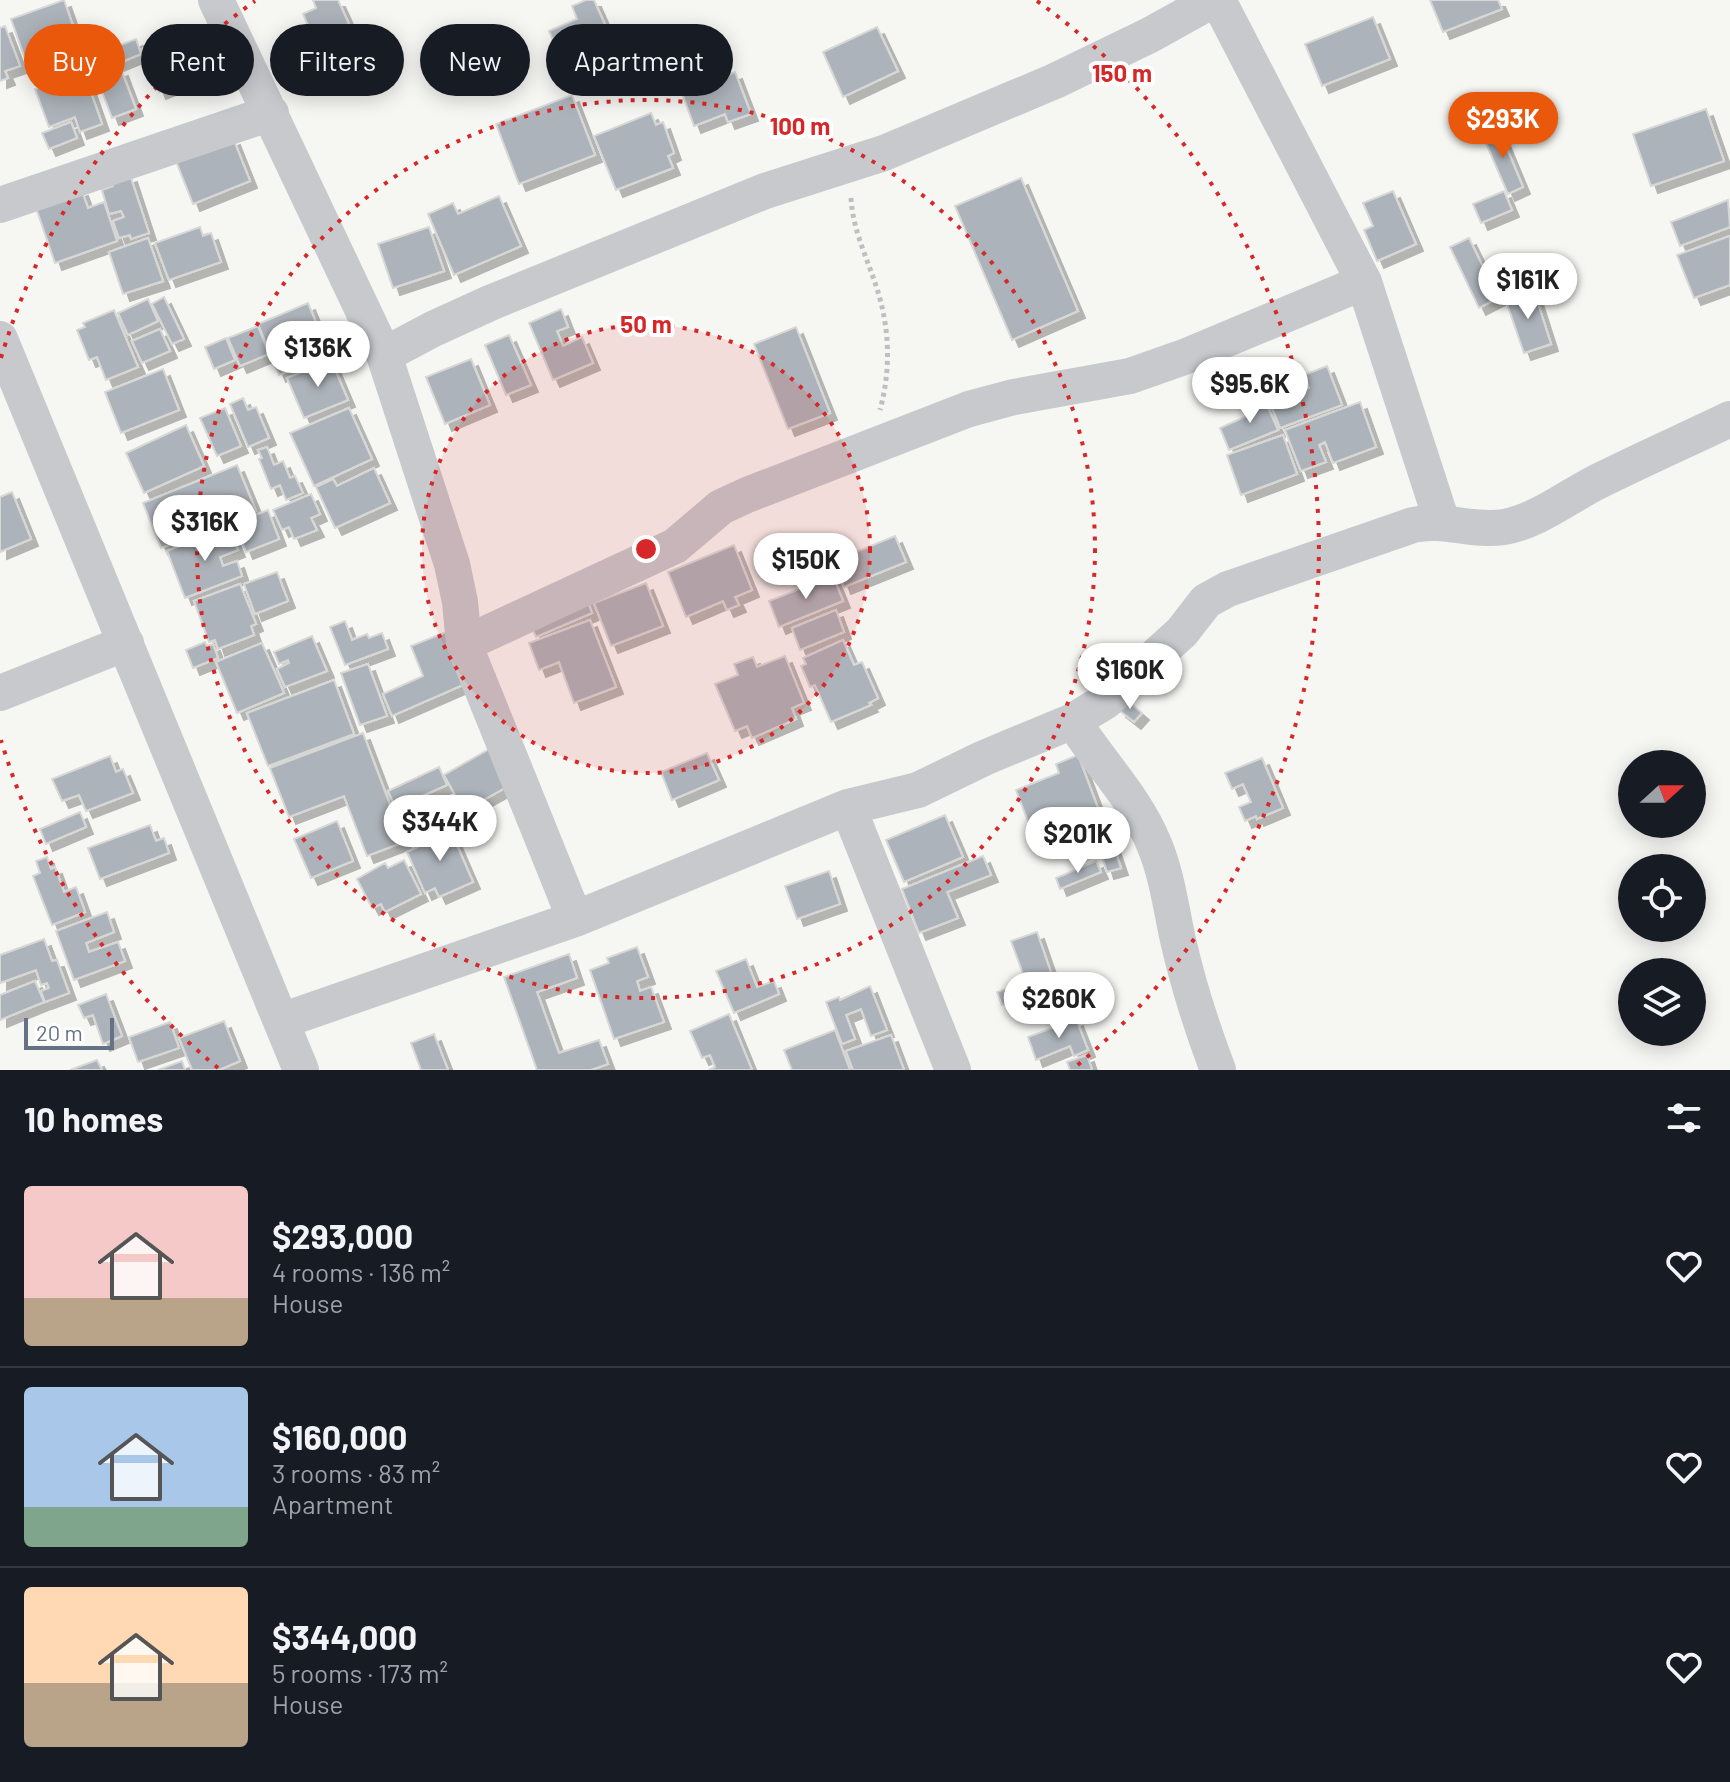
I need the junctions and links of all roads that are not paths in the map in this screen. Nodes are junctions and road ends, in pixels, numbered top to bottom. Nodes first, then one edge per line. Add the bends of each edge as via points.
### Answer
1 (217, 0) edge
2 (1216, 0) edge
3 (271, 113) junction
4 (0, 205) edge
5 (1364, 282) junction
6 (0, 339) edge
7 (384, 355) junction
8 (1730, 419) edge
9 (1442, 522) junction
10 (126, 643) junction
11 (464, 644) junction
12 (0, 693) edge
13 (1073, 721) junction
14 (848, 807) junction
15 (575, 919) junction
16 (281, 1021) junction
17 (301, 1070) edge
18 (953, 1070) edge
19 (1218, 1070) edge

1 - 3 street
2 - 5 street
2 - 7 street via 1055,81 490,303
3 - 4 street
3 - 7 street
5 - 9 street
5 - 11 street via 1130,376 969,409 861,450 721,507 675,546
6 - 10 street
7 - 11 street via 452,564
8 - 9 street via 1507,527
9 - 13 street via 1413,525 1228,589 1206,601 1182,632 1106,701
10 - 12 street
10 - 16 street
11 - 15 street
13 - 14 street via 918,790
13 - 19 street via 1155,845 1196,1008
14 - 15 street
14 - 18 street
15 - 16 street
16 - 17 street

